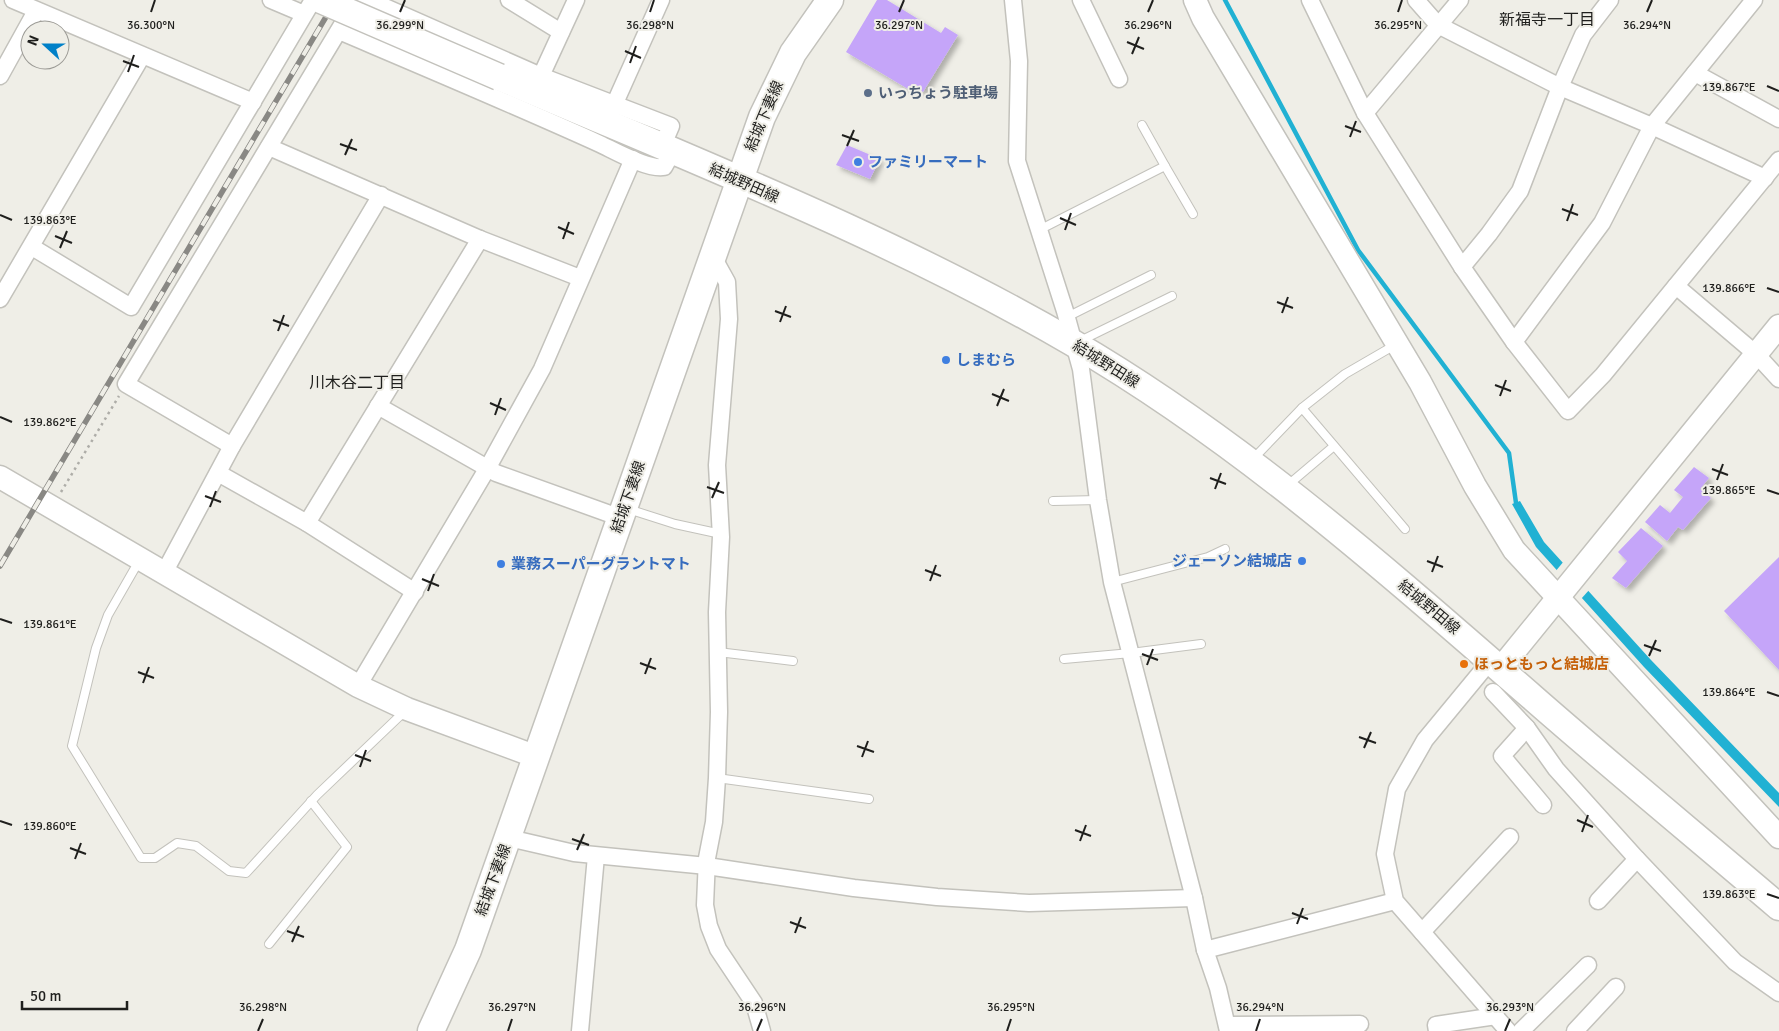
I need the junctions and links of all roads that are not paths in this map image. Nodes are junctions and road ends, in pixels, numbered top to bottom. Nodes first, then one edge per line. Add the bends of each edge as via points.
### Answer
1 (13, 0) edge
2 (272, 0) edge
3 (313, 0) edge
4 (357, 0) edge
5 (369, 0) edge
6 (509, 0) edge
7 (576, 0) edge
8 (661, 0) edge
9 (830, 0) edge
10 (1013, 0) edge
11 (1081, 0) edge
12 (1195, 0) edge
13 (1310, 0) edge
14 (1416, 0) edge
15 (1460, 0) edge
16 (1610, 0) edge
17 (1754, 0) edge
18 (313, 7) edge
19 (36, 11) junction
20 (1438, 25) junction
21 (339, 31) junction
22 (561, 32) junction
23 (142, 56) junction
24 (1695, 73) junction
25 (0, 76) edge
26 (540, 76) junction
27 (1119, 79) dead end
28 (1560, 87) junction
29 (253, 102) junction
30 (615, 104) junction
31 (1365, 114) junction
32 (1779, 119) edge
33 (1142, 125) dead end
34 (1652, 126) junction
35 (270, 147) junction
36 (667, 149) junction
37 (633, 159) junction
38 (1779, 160) edge
39 (1165, 166) junction
40 (1765, 178) junction
41 (738, 180) junction
42 (381, 195) junction
43 (1193, 214) dead end
44 (1039, 230) junction
45 (480, 239) junction
46 (32, 247) junction
47 (712, 255) junction
48 (1462, 267) junction
49 (1151, 275) dead end
50 (580, 278) junction
51 (1676, 286) junction
52 (1172, 296) dead end
53 (0, 299) edge
54 (1067, 317) junction
55 (1779, 326) edge
56 (1514, 342) junction
57 (1074, 344) junction
58 (1397, 344) junction
59 (1756, 354) junction
60 (1779, 379) edge
61 (378, 406) junction
62 (1302, 408) junction
63 (232, 446) junction
64 (1334, 446) junction
65 (1249, 462) junction
66 (487, 469) junction
67 (218, 473) junction
68 (0, 477) edge
69 (1285, 488) junction
70 (1098, 500) junction
71 (1053, 501) dead end
72 (622, 512) junction
73 (307, 524) junction
74 (1405, 529) dead end
75 (721, 534) junction
76 (1224, 549) dead end
77 (140, 559) junction
78 (164, 573) junction
79 (1112, 582) junction
80 (1570, 584) junction
81 (415, 592) junction
82 (1201, 644) dead end
83 (718, 652) junction
84 (1131, 653) junction
85 (1064, 659) dead end
86 (793, 661) dead end
87 (1495, 674) junction
88 (358, 686) junction
89 (407, 709) junction
90 (1527, 728) junction
91 (537, 756) junction
92 (717, 778) junction
93 (870, 799) dead end
94 (311, 801) junction
95 (1543, 805) dead end
96 (1779, 837) edge
97 (508, 838) junction
98 (1510, 838) dead end
99 (596, 856) junction
100 (1637, 859) junction
101 (707, 866) junction
102 (1194, 898) junction
103 (1598, 901) dead end
104 (1396, 902) junction
105 (1779, 907) edge
106 (1422, 932) junction
107 (269, 944) dead end
108 (1205, 950) junction
109 (1588, 965) dead end
110 (1616, 987) dead end
111 (1779, 993) edge
112 (1496, 1016) junction
113 (1360, 1024) dead end
114 (1227, 1028) edge
115 (431, 1031) edge
116 (580, 1031) edge
117 (762, 1031) edge
118 (1437, 1031) edge
119 (1508, 1031) edge
120 (1521, 1031) edge
121 (1575, 1031) edge

1 - 19 street
2 - 18 street
3 - 18 street
4 - 21 street
5 - 26 street
6 - 22 street
7 - 22 street
8 - 30 street
9 - 41 main road, 結城下妻線 via 793,53 776,86
10 - 44 street via 1018,61 1017,161
11 - 27 street
12 - 58 street
13 - 31 street
14 - 20 street
15 - 20 street
16 - 28 street via 1583,35
17 - 24 street
18 - 29 street
18 - 36 main road, 結城野田線, bridge via 499,77
19 - 23 street
19 - 25 street
20 - 28 street
20 - 31 street
21 - 35 street
21 - 37 street
22 - 26 street
23 - 29 street
23 - 46 street
24 - 32 street
24 - 34 street
26 - 30 street
28 - 34 street
28 - 48 street via 1520,192
29 - 46 street via 131,307
30 - 36 street via 671,126
31 - 48 street
33 - 39 lane
34 - 40 street
34 - 56 street via 1602,223
35 - 42 street
35 - 63 street via 126,384
36 - 37 street via 664,167
36 - 41 main road, 結城野田線
37 - 50 street
38 - 40 street
39 - 43 lane
39 - 44 lane
40 - 51 street
41 - 47 main road, 結城下妻線
41 - 57 main road, 結城野田線 via 907,255
42 - 45 street
42 - 63 street
44 - 54 street
45 - 50 street
45 - 61 street
46 - 53 street
47 - 72 main road, 結城下妻線
47 - 75 street via 728,282 716,465
48 - 56 street
49 - 54 lane
50 - 66 street via 542,369
51 - 56 street via 1603,375 1568,411
51 - 59 street
52 - 57 lane
54 - 57 street
55 - 59 street
57 - 65 main road, 結城野田線
57 - 70 street
58 - 62 lane via 1345,374
58 - 80 street via 1514,550
59 - 60 street
59 - 80 street
61 - 66 street
61 - 73 street
62 - 64 lane
62 - 65 lane
63 - 67 street
64 - 69 lane
64 - 74 lane
65 - 69 main road, 結城野田線
66 - 72 street
66 - 81 street
67 - 73 street
67 - 78 street
68 - 77 street
69 - 87 main road, 結城野田線
70 - 71 lane
70 - 79 street
72 - 75 lane
72 - 91 main road, 結城下妻線
73 - 81 street
75 - 83 street
76 - 79 lane via 1208,557
77 - 78 street
77 - 94 lane via 108,615 96,648 72,746 141,858 155,858 177,842 196,846 229,871 246,873
78 - 88 street
79 - 84 street
80 - 87 street
80 - 96 street
81 - 88 street
82 - 84 lane
83 - 86 lane
83 - 92 street
84 - 85 lane
84 - 102 street
87 - 90 street
87 - 104 street via 1425,740 1397,789 1385,854
87 - 105 main road, 結城野田線
88 - 89 street
89 - 91 street
89 - 94 lane
90 - 95 street via 1502,756
90 - 100 street via 1556,769
91 - 97 main road, 結城下妻線
92 - 93 lane
92 - 101 street
94 - 107 lane via 347,847
97 - 99 street
97 - 115 main road, 結城下妻線 via 468,950
98 - 106 street
99 - 101 street
99 - 116 street
100 - 103 street
100 - 111 street via 1735,962
101 - 102 street via 946,898 1029,903
101 - 117 street via 705,905 709,926 718,948 754,1003
102 - 108 street
104 - 106 street
104 - 108 street
106 - 112 street
108 - 114 street
109 - 120 street
110 - 121 street
112 - 118 street via 1436,1025
112 - 119 street
113 - 114 street

